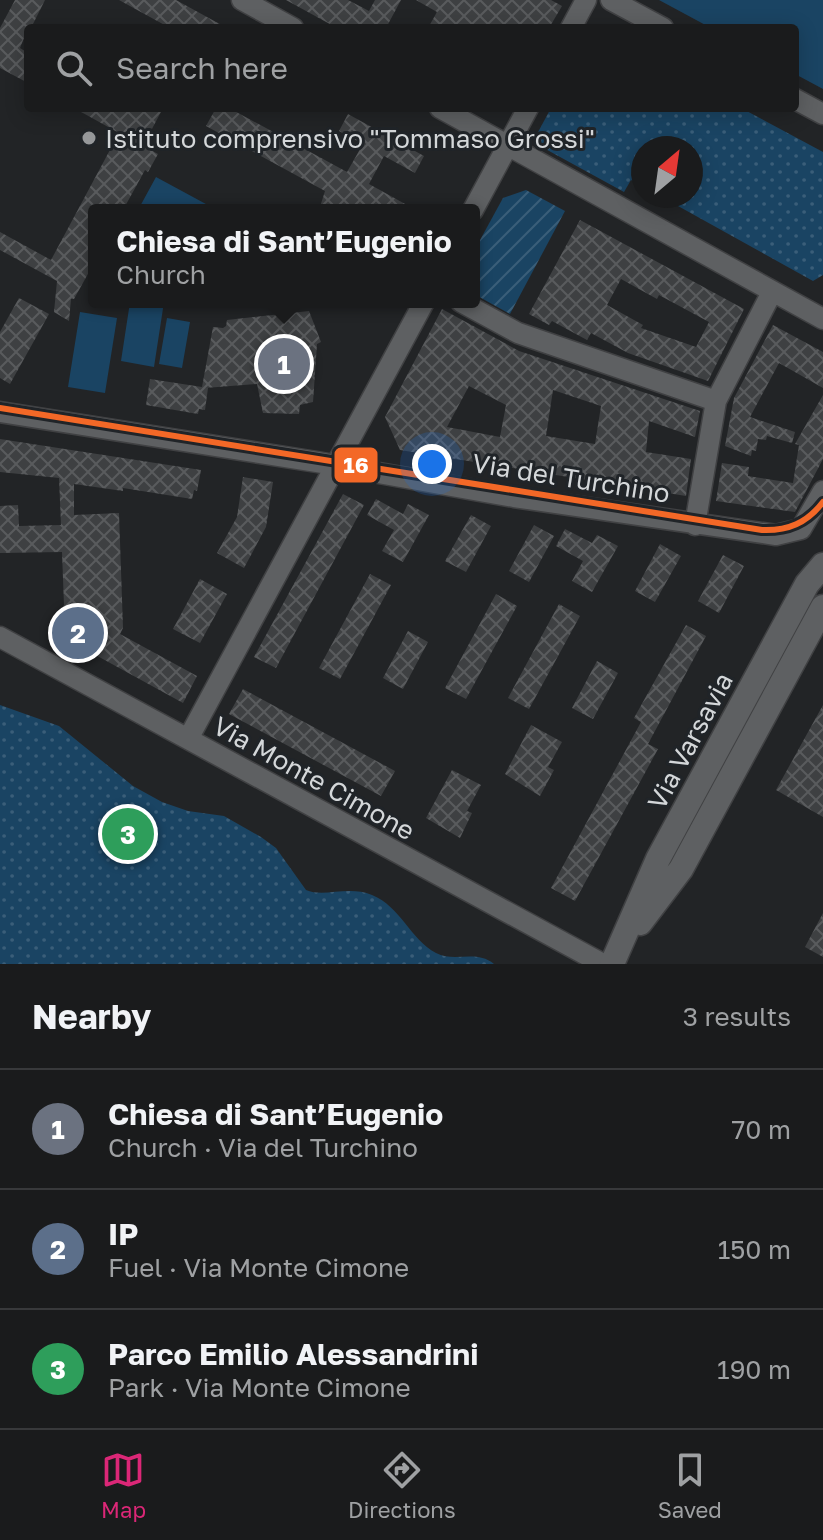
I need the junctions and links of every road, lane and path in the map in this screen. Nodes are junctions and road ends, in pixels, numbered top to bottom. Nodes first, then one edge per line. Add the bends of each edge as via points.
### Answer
1 (242, 0) edge
2 (586, 0) edge
3 (611, 0) edge
4 (286, 24) edge
5 (573, 24) edge
6 (656, 24) edge
7 (799, 101) edge
8 (447, 112) edge
9 (526, 112) edge
10 (823, 114) edge
11 (507, 146) junction
12 (476, 204) edge
13 (772, 292) junction
14 (421, 308) edge
15 (472, 308) edge
16 (823, 319) edge
17 (716, 401) junction
18 (0, 412) edge
19 (335, 465) junction
20 (823, 491) edge
21 (695, 525) junction
22 (823, 565) edge
23 (823, 607) edge
24 (0, 637) edge
25 (188, 739) junction
26 (612, 959) edge

1 - 4 street
2 - 5 street
3 - 6 street
7 - 10 street
8 - 11 street
9 - 11 street
11 - 12 street
11 - 13 street
13 - 16 street
13 - 17 street
14 - 19 street
15 - 17 street via 518,333
17 - 21 street
18 - 19 street, Via del Turchino
19 - 21 street, Via del Turchino
19 - 25 street
20 - 21 street, Via del Turchino via 801,529 776,535
22 - 26 street, Via Varsavia via 807,584 658,859
23 - 26 street, Via Varsavia via 681,869
24 - 25 street, Via Monte Cimone
25 - 26 street, Via Monte Cimone

